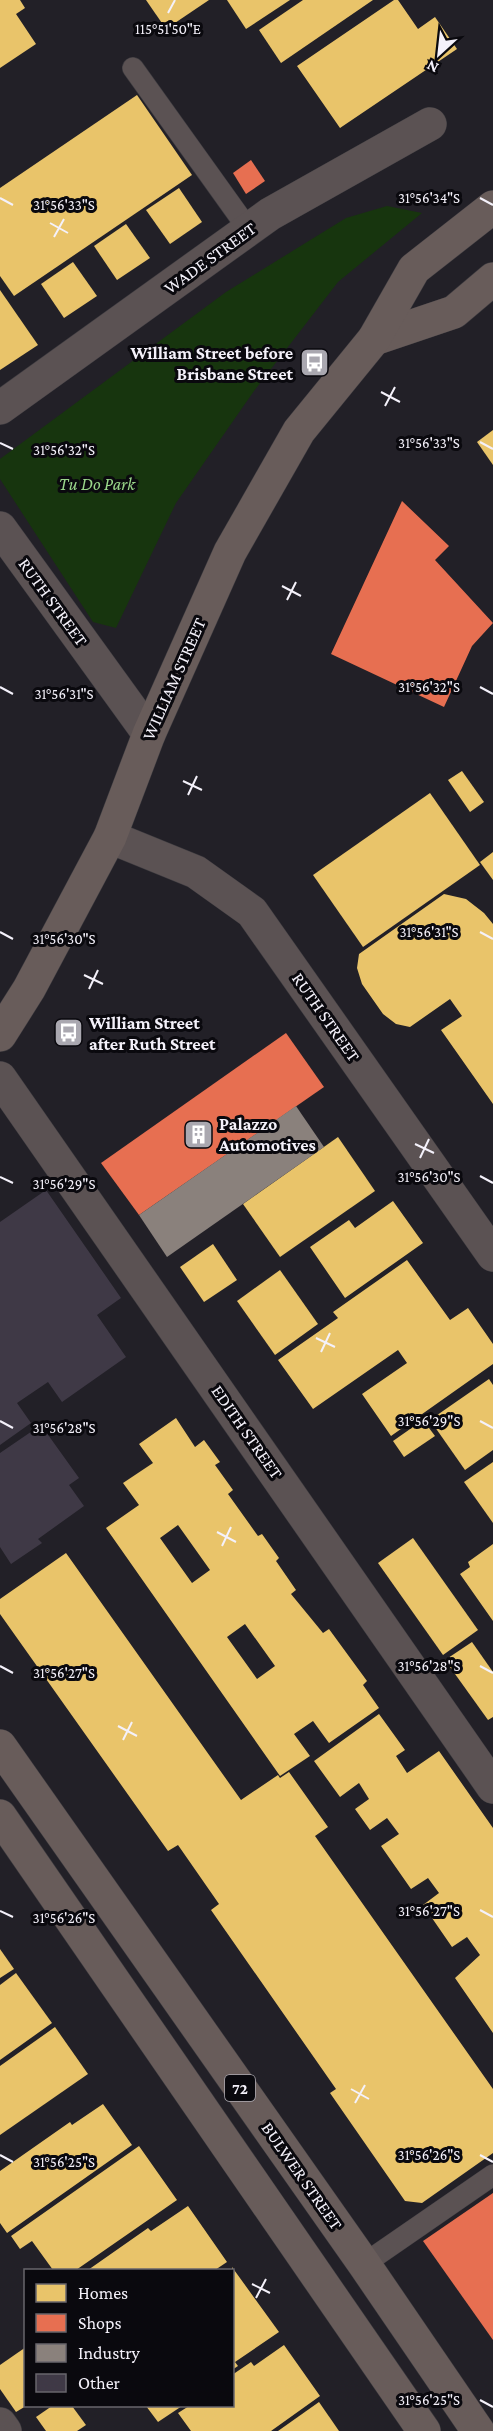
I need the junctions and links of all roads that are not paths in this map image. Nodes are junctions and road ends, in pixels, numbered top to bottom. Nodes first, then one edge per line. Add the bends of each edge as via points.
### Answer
1 (133, 68) dead end
2 (430, 124) dead end
3 (493, 207) edge
4 (249, 230) junction
5 (493, 279) edge
6 (374, 339) junction
7 (0, 408) edge
8 (0, 528) edge
9 (149, 734) junction
10 (110, 837) junction
11 (0, 1035) edge
12 (0, 1078) edge
13 (493, 1255) edge
14 (2, 1753) edge
15 (493, 1787) edge
16 (0, 1816) edge
17 (493, 2175) edge
18 (364, 2264) junction
19 (0, 2424) edge
20 (5, 2431) edge
21 (424, 2431) edge
22 (478, 2431) edge

1 - 4 lane
2 - 4 street, WADE STREET via 270,214
3 - 6 main road, WILLIAM STREET via 414,269
4 - 7 street, WADE STREET
5 - 6 main road via 454,312
6 - 9 main road, WILLIAM STREET via 299,431 230,552
8 - 9 street, RUTH STREET
9 - 10 main road, WILLIAM STREET
10 - 11 main road, WILLIAM STREET
10 - 13 street, RUTH STREET via 196,872 252,912
12 - 15 street, EDITH STREET
14 - 18 main road, BULWER STREET / 72
16 - 21 main road, 72
17 - 18 lane
18 - 22 main road, BULWER STREET / 72
19 - 20 street

